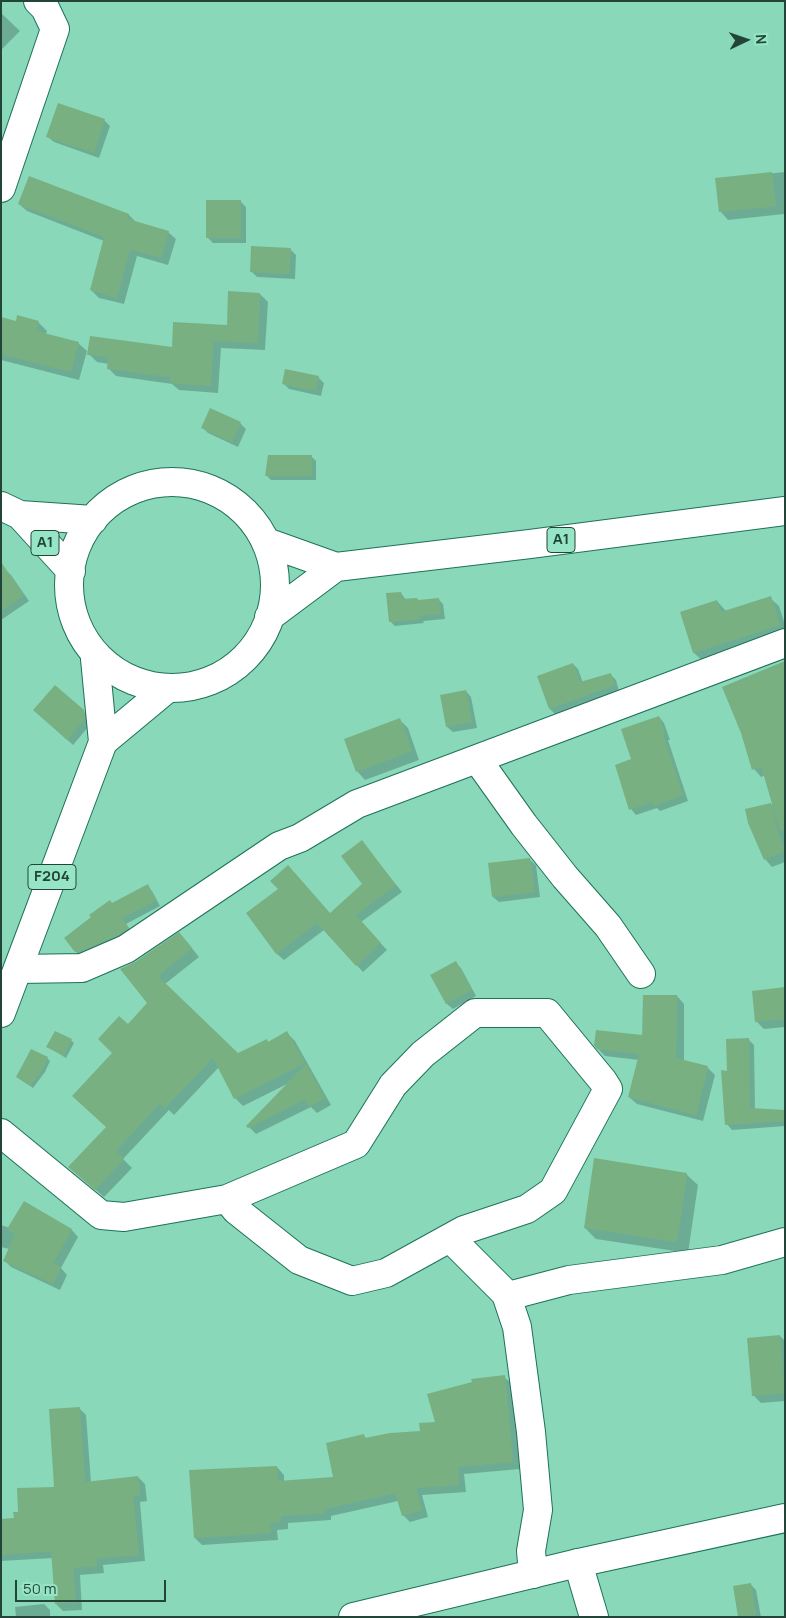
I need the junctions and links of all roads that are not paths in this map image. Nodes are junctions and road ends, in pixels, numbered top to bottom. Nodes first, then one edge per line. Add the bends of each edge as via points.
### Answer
1 (38, 1) edge
2 (1, 188) edge
3 (11, 510) edge
4 (785, 511) edge
5 (93, 520) junction
6 (266, 542) junction
7 (336, 567) junction
8 (70, 572) junction
9 (270, 617) junction
10 (785, 643) edge
11 (95, 659) junction
12 (168, 688) junction
13 (103, 742) junction
14 (477, 759) junction
15 (18, 969) junction
16 (641, 974) dead end
17 (1, 1013) edge
18 (1, 1133) edge
19 (226, 1199) junction
20 (450, 1238) junction
21 (785, 1242) edge
22 (506, 1294) junction
23 (785, 1518) edge
24 (578, 1563) junction
25 (533, 1574) junction
26 (368, 1615) edge
27 (594, 1617) edge

1 - 2 main road via 55,29
3 - 5 main road, A1
3 - 8 main road, A1
4 - 7 main road, A1
5 - 6 main road via 121,495 138,488 157,483 195,484 229,499 244,511
5 - 8 main road via 74,553
6 - 7 main road, A1
6 - 9 main road via 274,579
7 - 9 main road
8 - 11 main road via 72,610
9 - 12 main road via 252,650 223,675 206,683
10 - 14 main road
11 - 12 main road via 132,680
11 - 13 main road, F204
12 - 13 main road, F204
13 - 15 main road, F204
14 - 15 main road via 358,804 280,846 126,949 82,968
14 - 16 main road via 564,876 608,926
15 - 17 main road, F204
18 - 19 main road via 100,1215 124,1217
19 - 20 main road via 299,1260 352,1281 386,1274
19 - 20 main road via 356,1144 393,1085 422,1054 475,1013 547,1014 608,1089 553,1191 527,1209 464,1230
20 - 22 main road
21 - 22 main road via 722,1260 569,1280
22 - 25 main road via 517,1327 531,1432 538,1510 531,1551
23 - 24 main road
24 - 25 main road
24 - 27 main road
25 - 26 main road

